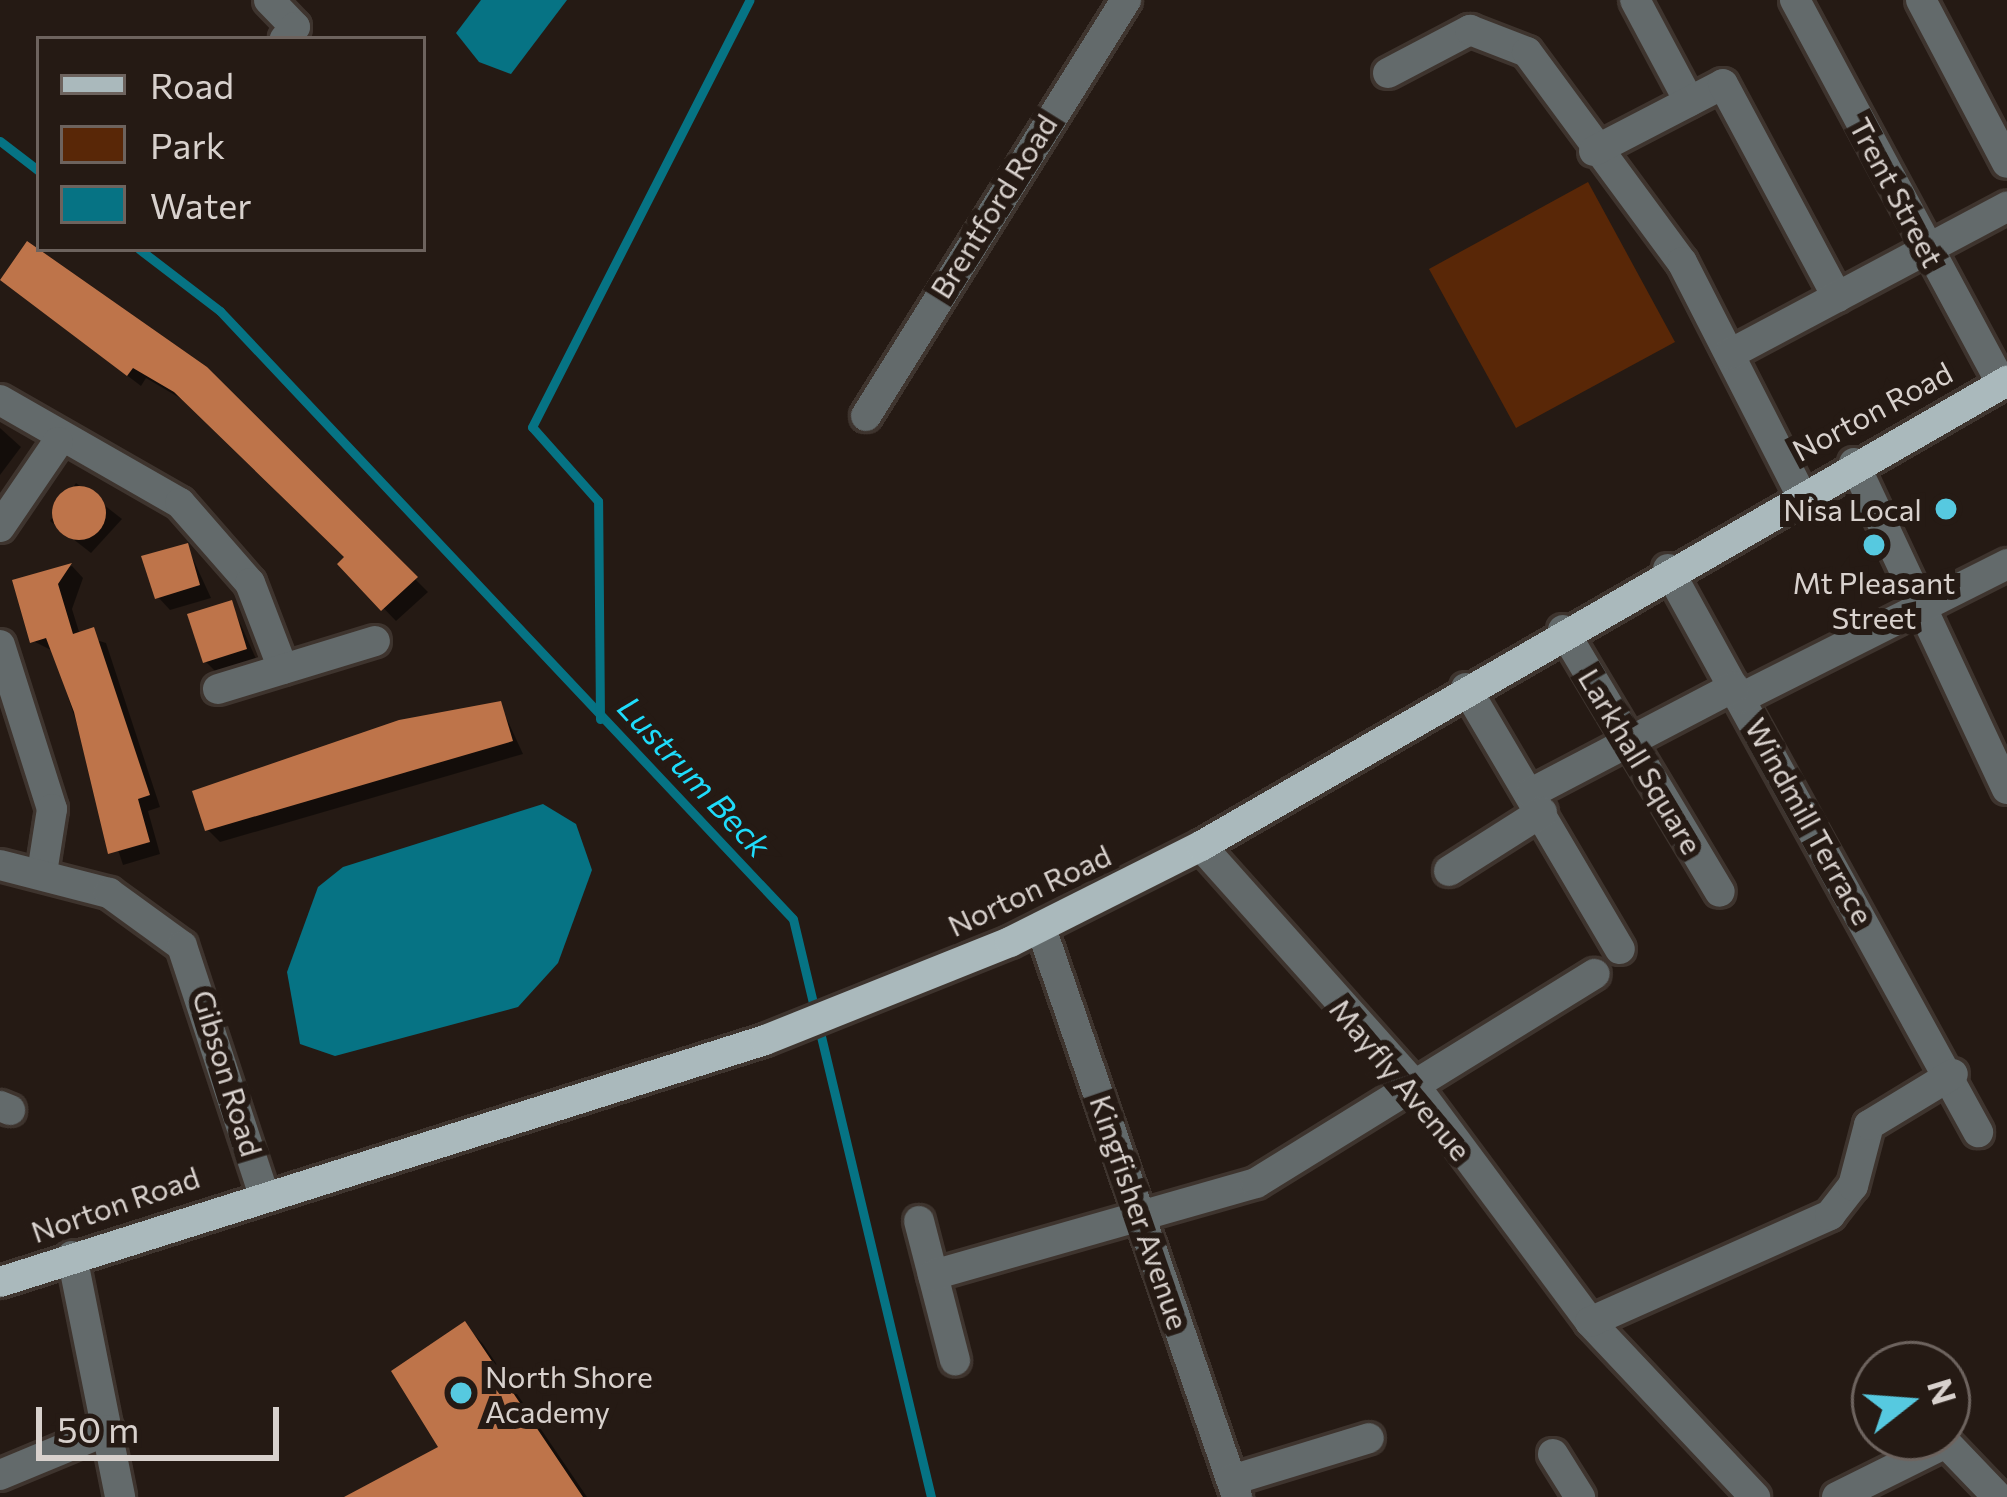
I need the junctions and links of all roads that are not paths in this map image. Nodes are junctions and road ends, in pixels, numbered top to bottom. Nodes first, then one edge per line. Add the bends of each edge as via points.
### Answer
1 (268, 0) edge
2 (1126, 0) edge
3 (1635, 0) edge
4 (1796, 0) edge
5 (1921, 0) edge
6 (288, 36) edge
7 (1388, 74) dead end
8 (1689, 101) junction
9 (1594, 151) junction
10 (2007, 163) edge
11 (2007, 207) edge
12 (1927, 249) junction
13 (1837, 297) junction
14 (1730, 354) junction
15 (2004, 382) edge
16 (0, 400) edge
17 (896, 429) dead end
18 (58, 442) junction
19 (1854, 463) junction
20 (1799, 491) junction
21 (0, 527) edge
22 (2007, 564) edge
23 (1668, 568) junction
24 (1923, 606) junction
25 (1563, 630) junction
26 (375, 640) dead end
27 (0, 645) edge
28 (283, 669) junction
29 (218, 688) dead end
30 (1466, 688) junction
31 (1738, 693) junction
32 (1630, 744) junction
33 (2007, 789) edge
34 (1537, 802) junction
35 (1201, 846) junction
36 (0, 865) edge
37 (1448, 871) dead end
38 (43, 873) junction
39 (1720, 892) dead end
40 (1040, 928) junction
41 (1620, 949) dead end
42 (1594, 974) dead end
43 (1953, 1074) junction
44 (1412, 1082) junction
45 (1978, 1132) dead end
46 (263, 1192) junction
47 (1147, 1218) junction
48 (919, 1221) dead end
49 (72, 1256) junction
50 (933, 1274) junction
51 (0, 1282) edge
52 (1590, 1322) junction
53 (955, 1360) dead end
54 (108, 1430) junction
55 (1369, 1438) dead end
56 (1553, 1454) dead end
57 (0, 1475) edge
58 (1234, 1489) edge
59 (120, 1497) edge
60 (1580, 1497) edge
61 (1755, 1497) edge
62 (1837, 1497) edge
63 (1998, 1497) edge

1 - 6 street via 295,27
2 - 17 street, Brentford Road via 857,412
3 - 8 street
4 - 12 street, Trent Street
5 - 10 street
7 - 9 street via 1451,34 1501,33 1527,52
8 - 9 street
8 - 13 street via 1723,84
9 - 14 street via 1682,262
11 - 12 street
12 - 13 street
12 - 15 street, Trent Street
13 - 14 street
14 - 20 street
15 - 19 main road, Norton Road
16 - 18 street
18 - 21 street
18 - 28 street via 132,468 180,503 250,583
19 - 20 main road, Norton Road
19 - 24 street
20 - 23 main road, Norton Road
22 - 24 street
23 - 25 main road, Norton Road
23 - 31 street, Windmill Terrace
24 - 31 street
24 - 33 street
25 - 30 main road, Norton Road
25 - 32 street, Larkhall Square
26 - 28 street
27 - 38 street via 52,809
28 - 29 street
30 - 34 street
30 - 35 main road, Norton Road
31 - 32 street
31 - 43 street, Windmill Terrace
32 - 34 street
32 - 39 street, Larkhall Square
34 - 37 street
34 - 41 street
35 - 40 main road, Norton Road
35 - 44 street, Mayfly Avenue
36 - 38 street, Gibson Road
38 - 46 street, Gibson Road via 133,904 182,946
40 - 46 main road, Norton Road via 804,1024
40 - 47 street, Kingfisher Avenue
42 - 44 street
43 - 45 street, Windmill Terrace
43 - 52 street via 1869,1125 1853,1186 1831,1215
44 - 47 street via 1256,1183
44 - 52 street, Mayfly Avenue
46 - 49 main road, Norton Road
47 - 50 street
47 - 58 street, Kingfisher Avenue
48 - 50 street
49 - 51 main road, Norton Road
49 - 54 street
50 - 53 street
52 - 61 street, Mayfly Avenue
54 - 57 street
54 - 59 street
55 - 58 street
56 - 60 street
62 - 63 street via 1946,1443

